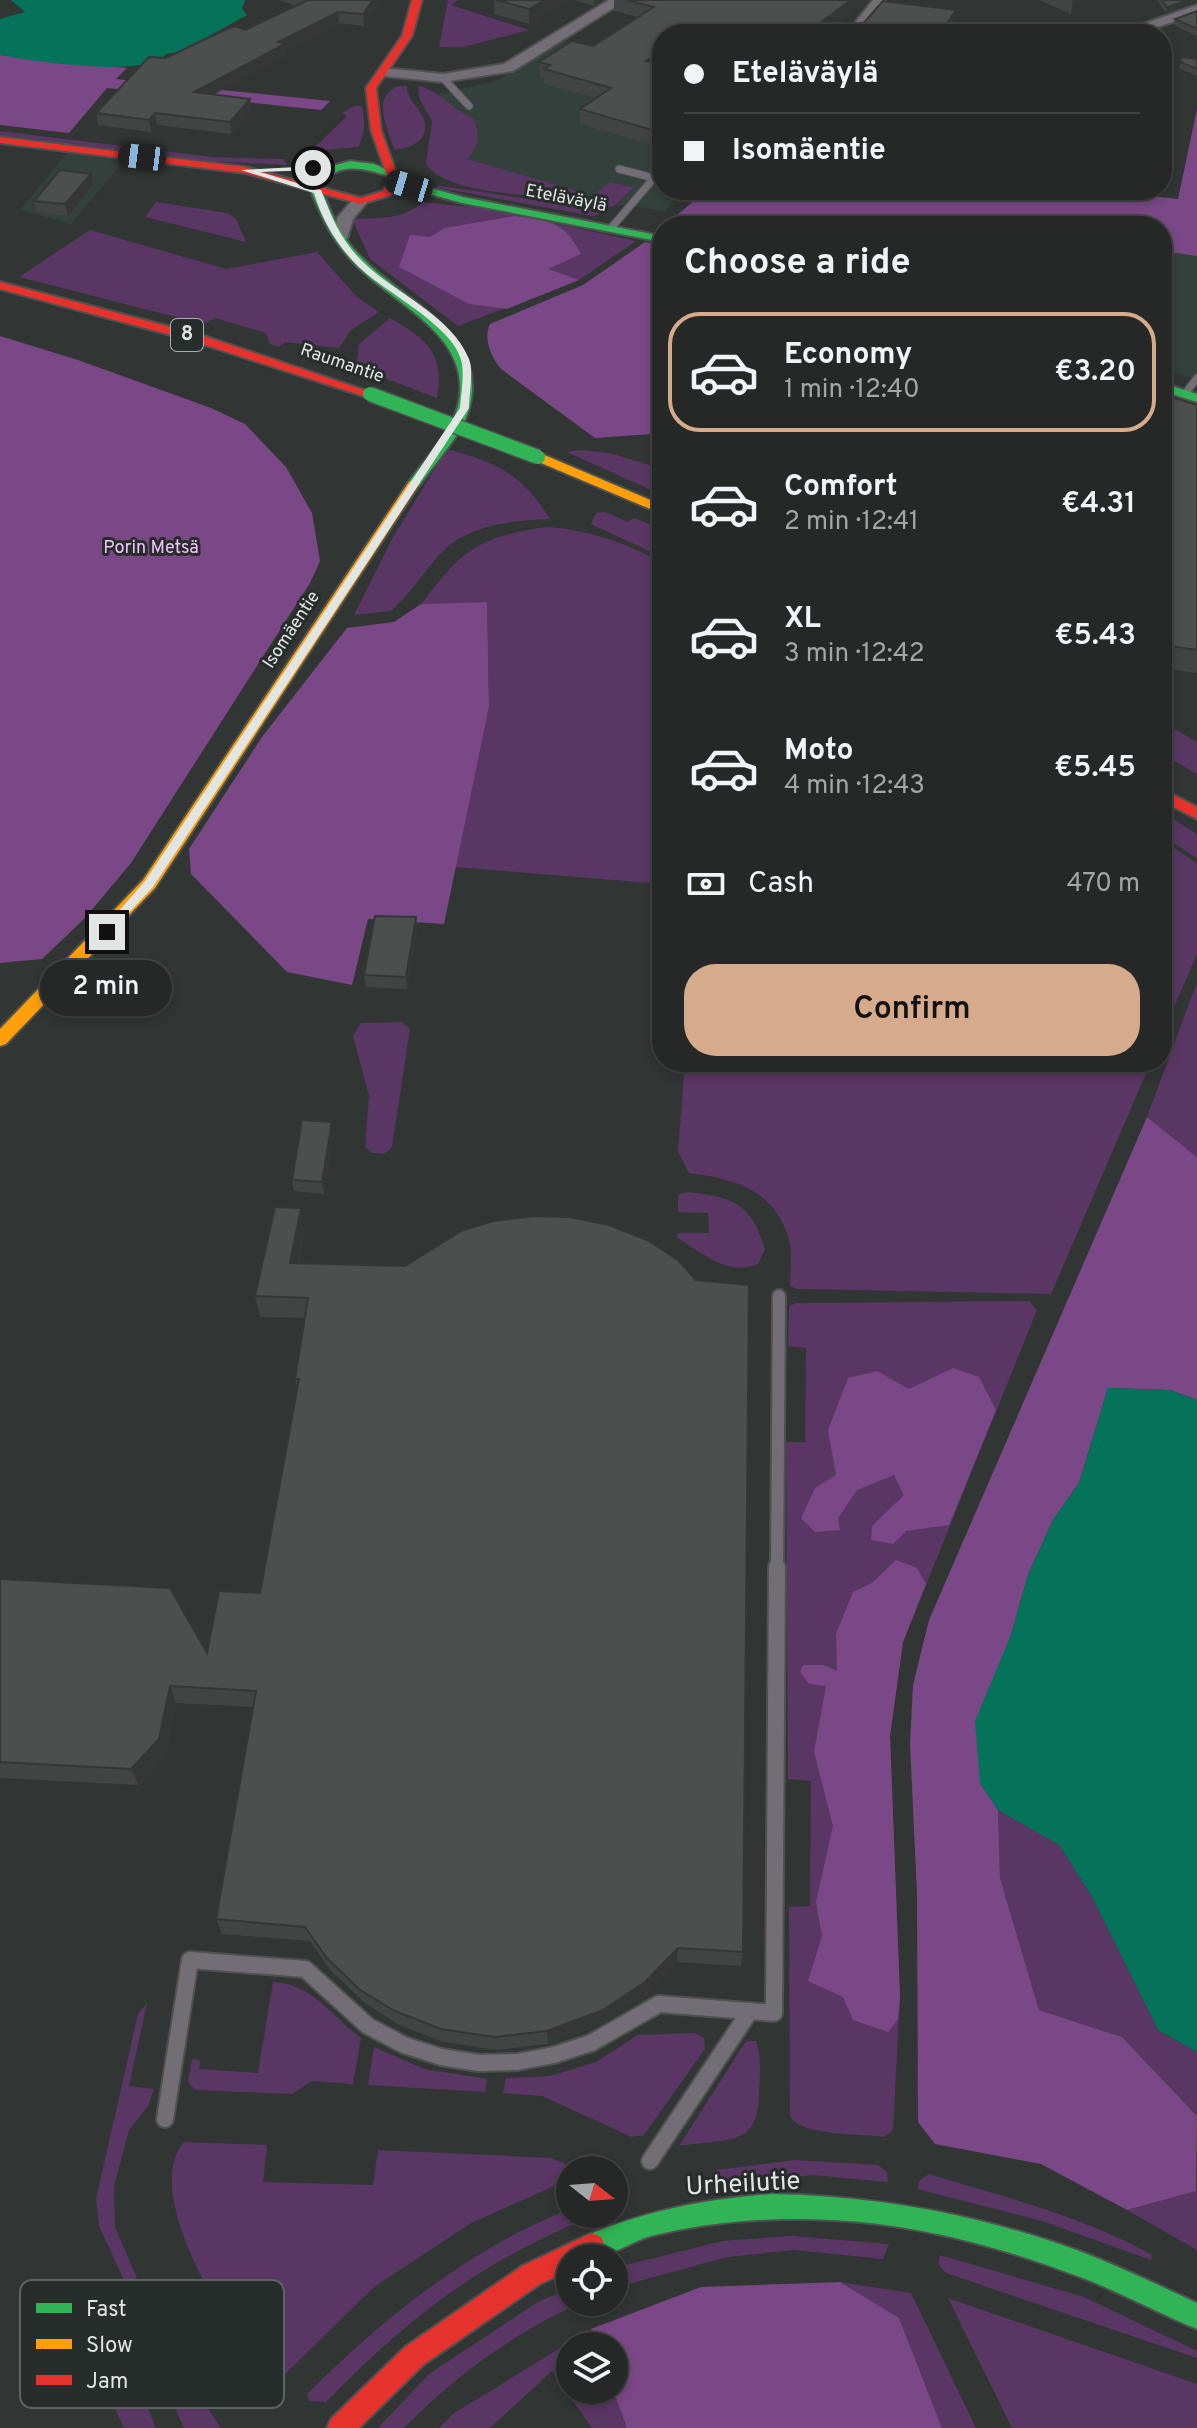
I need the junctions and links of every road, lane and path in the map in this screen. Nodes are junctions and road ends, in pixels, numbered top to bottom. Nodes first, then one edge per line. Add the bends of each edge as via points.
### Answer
1 (417, 0) edge
2 (619, 0) edge
3 (880, 0) edge
4 (1170, 0) edge
5 (1195, 10) edge
6 (861, 24) edge
7 (1152, 24) edge
8 (384, 72) junction
9 (443, 78) junction
10 (469, 106) dead end
11 (376, 130) junction
12 (0, 140) edge
13 (342, 166) junction
14 (619, 169) dead end
15 (245, 170) junction
16 (392, 177) junction
17 (652, 177) edge
18 (652, 180) edge
19 (318, 191) junction
20 (366, 200) junction
21 (462, 200) junction
22 (611, 228) junction
23 (341, 236) junction
24 (652, 237) edge
25 (0, 285) edge
26 (1197, 378) edge
27 (1191, 396) edge
28 (652, 506) edge
29 (1172, 800) edge
30 (1197, 814) edge
31 (0, 1040) edge
32 (779, 1296) dead end
33 (750, 2011) junction
34 (165, 2119) dead end
35 (650, 2161) dead end
36 (1197, 2316) edge
37 (340, 2428) edge

1 - 8 main road via 417,14 402,48
2 - 9 street via 508,68
3 - 6 street
4 - 5 street
5 - 7 street
8 - 9 street
8 - 11 main road via 371,88
9 - 10 lane
11 - 13 main road
11 - 16 main road
12 - 15 main road
13 - 15 main road
13 - 16 main road, Eteläväylä via 369,165
13 - 19 main road via 318,176 313,184
14 - 17 lane
15 - 19 main road
16 - 20 main road via 387,193
16 - 21 main road, Eteläväylä
18 - 22 lane
19 - 20 main road, Eteläväylä via 339,200
19 - 23 main road, Isomäentie via 326,218
20 - 21 main road, Eteläväylä
20 - 23 street via 345,218
21 - 22 main road, Eteläväylä
22 - 24 main road, Eteläväylä
23 - 31 main road, Isomäentie via 361,265 458,345 466,363 464,408 149,884
25 - 28 main road, Raumantie / 8, bridge via 197,338 370,394
26 - 27 lane
29 - 30 main road
32 - 33 lane via 774,2013
33 - 34 lane via 659,2004 626,2029 556,2056 499,2063 458,2061 419,2051 370,2028 305,1969 190,1960
33 - 35 lane
36 - 37 main road, Urheilutie via 1080,2264 990,2234 907,2217 781,2204 669,2216 614,2235 531,2275 414,2356

